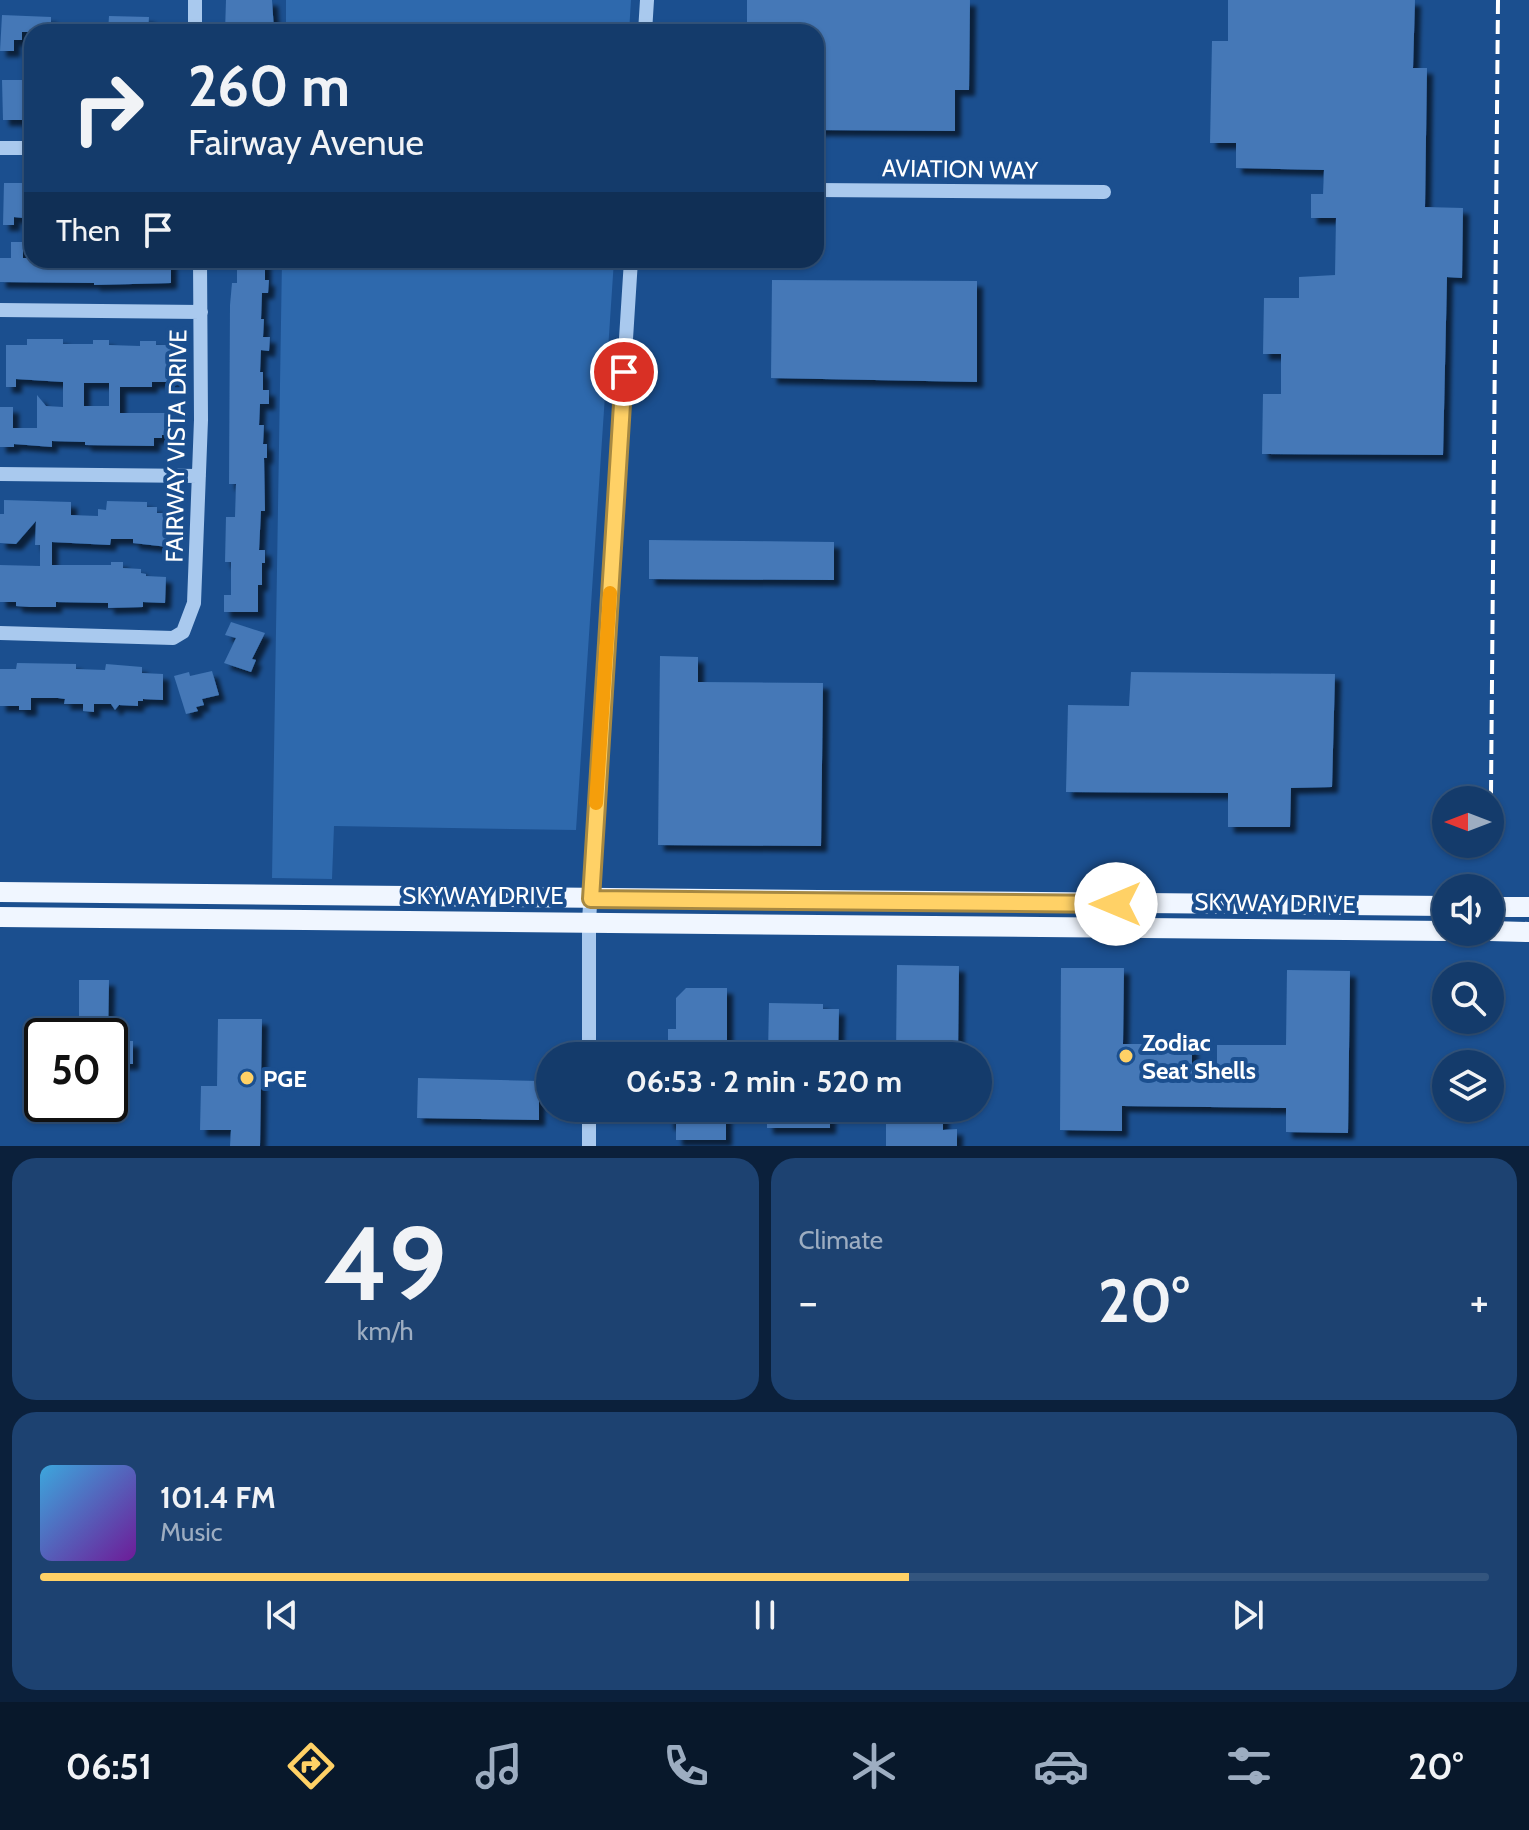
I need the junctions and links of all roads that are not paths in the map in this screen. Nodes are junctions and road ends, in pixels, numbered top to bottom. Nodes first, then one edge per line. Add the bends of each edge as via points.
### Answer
1 (195, 0) edge
2 (647, 0) edge
3 (195, 24) edge
4 (646, 24) edge
5 (0, 148) edge
6 (24, 148) edge
7 (824, 190) edge
8 (1104, 192) dead end
9 (200, 268) edge
10 (630, 268) edge
11 (0, 310) edge
12 (201, 312) junction
13 (0, 474) edge
14 (199, 476) junction
15 (0, 633) edge
16 (0, 892) edge
17 (591, 899) junction
18 (1432, 906) edge
19 (1504, 907) edge
20 (1529, 907) edge
21 (0, 917) edge
22 (589, 921) junction
23 (1432, 931) edge
24 (1504, 931) edge
25 (1529, 932) edge
26 (589, 1042) edge
27 (589, 1122) edge
28 (589, 1146) edge

1 - 3 street
2 - 4 street
5 - 6 street
7 - 8 street, AVIATION WAY
9 - 12 street, FAIRWAY VISTA DRIVE
10 - 17 street
11 - 12 street
12 - 14 street, FAIRWAY VISTA DRIVE
13 - 14 street
14 - 15 street, FAIRWAY VISTA DRIVE via 194,603 183,632 173,638
16 - 17 main road, SKYWAY DRIVE
17 - 18 main road, SKYWAY DRIVE
17 - 22 street
19 - 20 main road
21 - 22 main road, SKYWAY DRIVE
22 - 23 main road, SKYWAY DRIVE
22 - 26 street
24 - 25 main road
27 - 28 street

